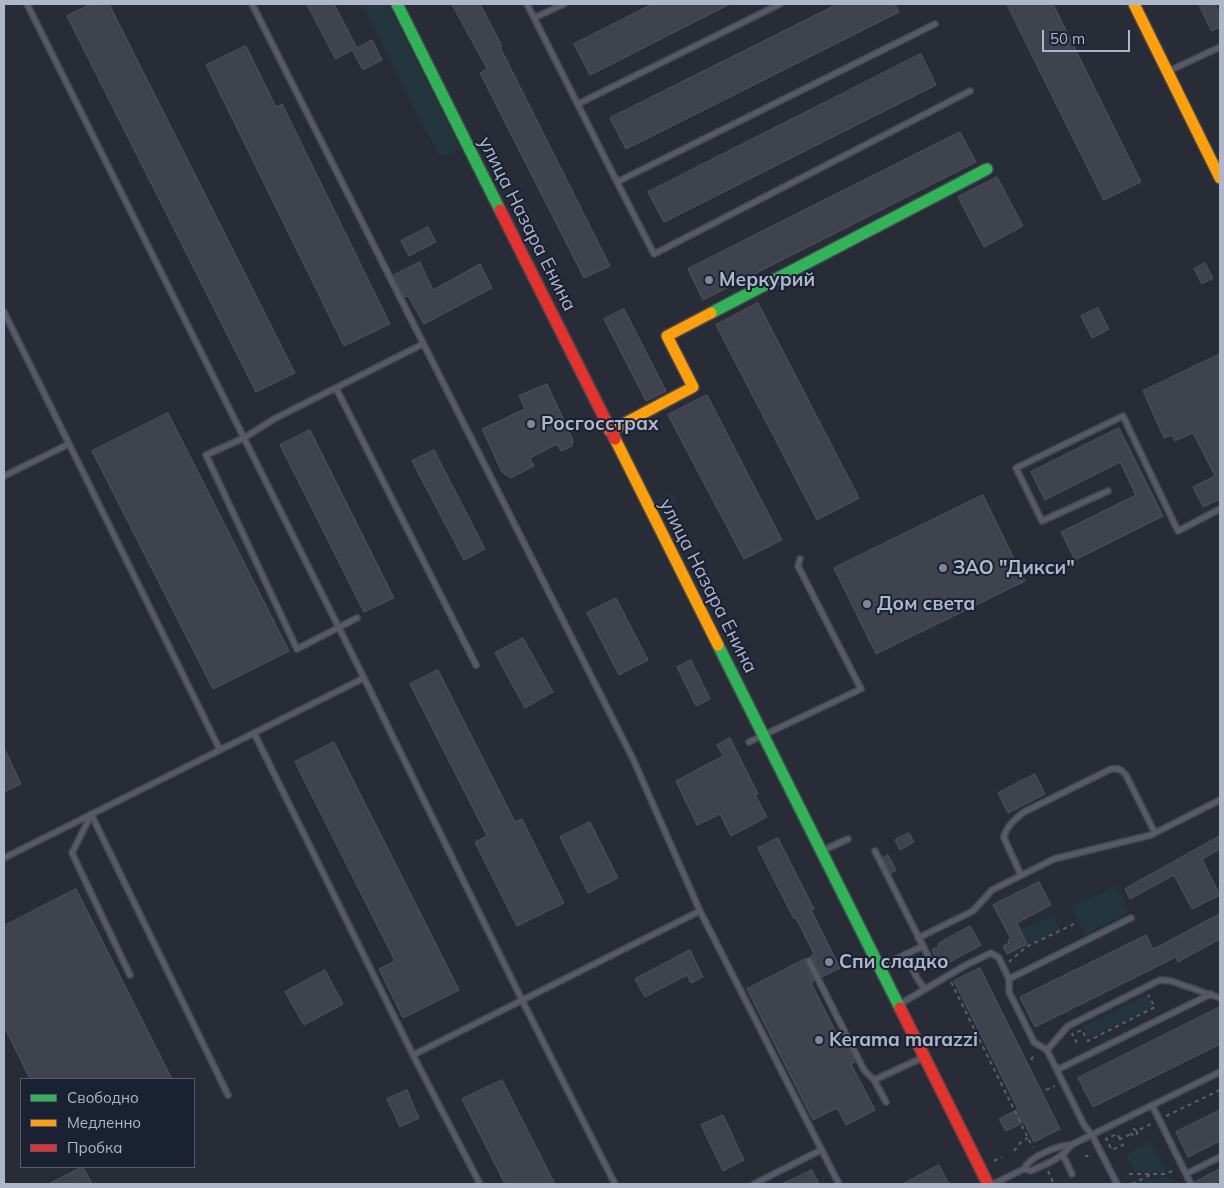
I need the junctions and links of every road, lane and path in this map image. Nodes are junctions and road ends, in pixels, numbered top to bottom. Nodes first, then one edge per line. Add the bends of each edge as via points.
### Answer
1 (27, 4) edge
2 (252, 4) edge
3 (397, 4) edge
4 (527, 4) edge
5 (564, 4) edge
6 (780, 4) edge
7 (1134, 4) edge
8 (534, 18) junction
9 (935, 24) dead end
10 (1220, 47) edge
11 (1167, 72) junction
12 (970, 92) dead end
13 (578, 104) junction
14 (987, 169) dead end
15 (1220, 178) edge
16 (617, 182) junction
17 (4, 312) edge
18 (423, 344) junction
19 (336, 388) junction
20 (610, 431) junction
21 (244, 438) junction
22 (69, 444) junction
23 (4, 476) edge
24 (1108, 491) dead end
25 (1220, 509) edge
26 (800, 559) dead end
27 (357, 618) dead end
28 (339, 627) junction
29 (476, 665) dead end
30 (364, 678) junction
31 (254, 733) junction
32 (763, 736) junction
33 (749, 742) dead end
34 (220, 750) junction
35 (1220, 800) edge
36 (91, 814) junction
37 (1155, 833) junction
38 (848, 839) dead end
39 (875, 851) dead end
40 (821, 852) junction
41 (4, 858) edge
42 (1022, 875) junction
43 (700, 910) junction
44 (1131, 918) dead end
45 (1078, 922) dead end
46 (918, 938) junction
47 (922, 946) junction
48 (905, 954) junction
49 (809, 961) dead end
50 (1009, 962) dead end
51 (933, 966) dead end
52 (879, 967) junction
53 (130, 975) dead end
54 (947, 976) junction
55 (1009, 979) junction
56 (926, 989) junction
57 (1210, 994) junction
58 (1142, 996) dead end
59 (1220, 998) edge
60 (522, 1000) junction
61 (898, 1005) junction
62 (1077, 1043) dead end
63 (1047, 1050) junction
64 (1036, 1052) dead end
65 (413, 1055) junction
66 (924, 1057) junction
67 (1031, 1060) dead end
68 (1057, 1070) junction
69 (1220, 1072) edge
70 (874, 1080) junction
71 (1055, 1086) dead end
72 (1046, 1090) dead end
73 (1220, 1090) edge
74 (228, 1095) dead end
75 (886, 1102) dead end
76 (1152, 1105) junction
77 (1166, 1117) dead end
78 (1155, 1122) dead end
79 (1138, 1131) junction
80 (1131, 1134) junction
81 (1092, 1135) junction
82 (1028, 1138) junction
83 (1120, 1139) junction
84 (1072, 1145) junction
85 (821, 1150) junction
86 (1014, 1151) dead end
87 (1038, 1152) dead end
88 (1094, 1152) dead end
89 (1063, 1155) junction
90 (1220, 1156) edge
91 (1002, 1157) dead end
92 (1085, 1157) dead end
93 (994, 1161) dead end
94 (1178, 1168) dead end
95 (1024, 1169) junction
96 (1047, 1169) dead end
97 (1072, 1174) dead end
98 (1129, 1174) dead end
99 (1153, 1174) junction
100 (1186, 1174) junction
101 (480, 1184) edge
102 (615, 1184) edge
103 (754, 1184) edge
104 (839, 1184) edge
105 (988, 1184) edge
106 (993, 1184) edge
107 (1054, 1184) edge
108 (1117, 1184) edge
109 (1132, 1184) edge
110 (1191, 1184) edge

1 - 21 lane
2 - 18 lane
3 - 20 main road, улица Назара Енина
4 - 8 lane
5 - 8 lane
6 - 13 lane
7 - 11 main road
8 - 13 lane
9 - 16 lane
10 - 11 lane
11 - 15 main road
12 - 16 lane via 654,254
13 - 16 lane
14 - 20 main road via 667,336 693,387
17 - 22 lane
18 - 19 lane
18 - 43 lane via 633,759
19 - 21 lane
19 - 29 lane
20 - 32 main road, улица Назара Енина
21 - 28 lane
21 - 28 lane via 206,456 298,649
22 - 23 lane
22 - 34 lane
24 - 25 lane via 1042,521 1016,468 1122,416 1178,531
26 - 32 lane via 798,566 861,689
27 - 28 lane
28 - 30 lane
30 - 31 lane
30 - 60 lane
31 - 34 lane
31 - 65 lane
32 - 33 lane
32 - 40 main road, улица Назара Енина
34 - 36 lane
35 - 37 lane
36 - 41 lane
36 - 53 lane via 72,853
36 - 74 lane
37 - 42 lane via 1054,859
37 - 42 lane via 1126,775 1117,768 1111,769 1014,820 1004,838
38 - 40 lane
39 - 46 lane
40 - 52 main road, улица Назара Енина
42 - 46 lane via 992,890 973,911
43 - 60 lane
43 - 85 lane
44 - 55 lane
45 - 50 path via 1026,947
46 - 47 lane
47 - 48 lane
47 - 51 lane
48 - 52 lane
48 - 56 lane
49 - 70 lane via 864,1070
52 - 61 main road, улица Назара Енина
54 - 55 lane via 991,953 999,958
54 - 56 lane
54 - 82 path
55 - 63 lane via 1009,992 1034,1042
56 - 61 lane
57 - 59 lane
57 - 63 lane via 1160,980 1068,1026
57 - 68 lane
58 - 62 path via 1148,994 1155,1007 1088,1040 1082,1030 1072,1034
60 - 65 lane
60 - 102 lane
61 - 66 main road, улица Назара Енина
63 - 68 lane
64 - 67 path
65 - 101 lane
66 - 70 lane
66 - 105 main road, улица Назара Енина
68 - 81 lane
69 - 76 lane
70 - 75 lane
71 - 72 path
73 - 77 path
76 - 81 lane
76 - 100 lane
78 - 79 path
79 - 80 path via 1134,1129
79 - 80 path via 1135,1136
80 - 83 path
81 - 84 lane
81 - 108 lane
82 - 86 path
82 - 87 path
83 - 83 path via 1123,1145 1112,1150 1106,1139 1117,1134
84 - 89 lane
84 - 95 lane via 1062,1145 1026,1163
85 - 103 lane
85 - 104 lane
88 - 92 path
89 - 95 lane via 1031,1171
89 - 97 lane
90 - 100 lane
91 - 93 path
94 - 99 path via 1166,1174
95 - 106 lane
96 - 107 path
98 - 99 path
99 - 109 path
100 - 110 lane

